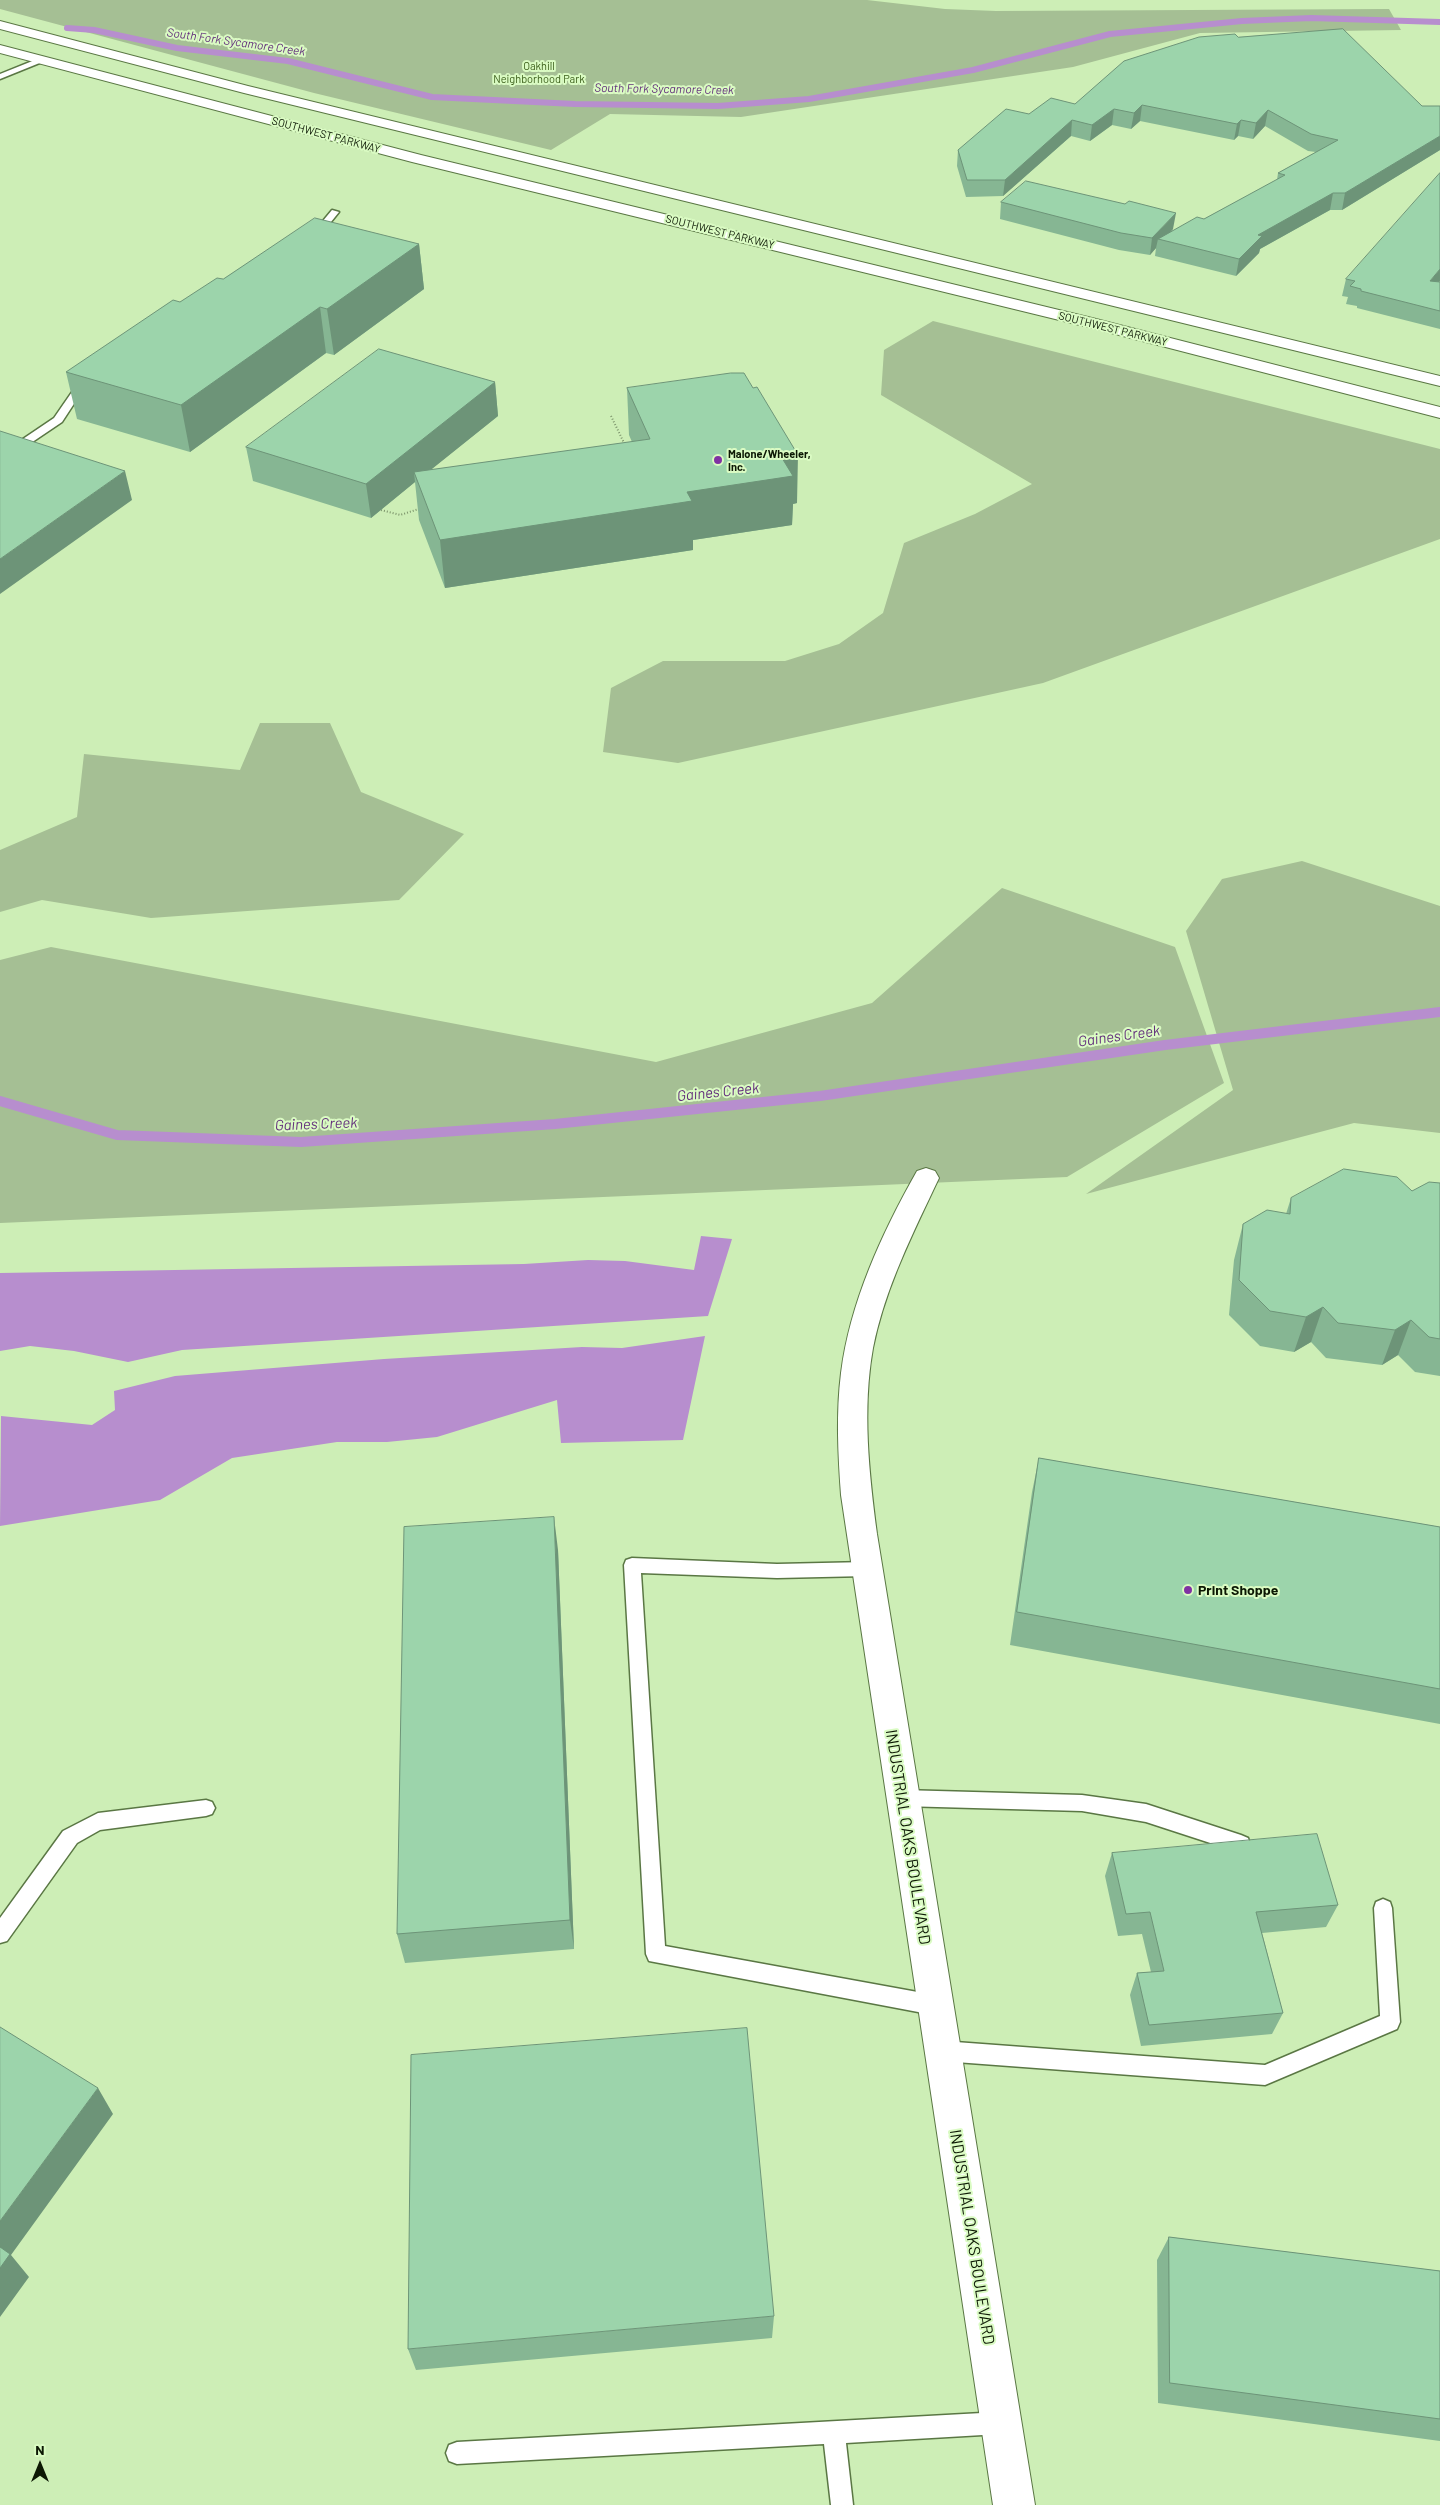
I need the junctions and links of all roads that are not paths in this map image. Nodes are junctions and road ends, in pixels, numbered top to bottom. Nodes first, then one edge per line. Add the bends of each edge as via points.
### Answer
1 (0, 25) edge
2 (0, 49) edge
3 (43, 60) junction
4 (0, 76) edge
5 (335, 212) dead end
6 (308, 241) edge
7 (93, 380) edge
8 (1440, 382) edge
9 (1440, 413) edge
10 (18, 447) edge
11 (926, 1178) dead end
12 (866, 1569) junction
13 (901, 1798) junction
14 (206, 1808) dead end
15 (1241, 1844) edge
16 (1383, 1908) dead end
17 (0, 1934) edge
18 (934, 2005) junction
19 (941, 2051) junction
20 (1002, 2423) junction
21 (834, 2431) junction
22 (457, 2453) dead end
23 (842, 2505) edge
24 (1014, 2505) edge

1 - 8 main road, SOUTHWEST PARKWAY via 254,92
2 - 3 main road, SOUTHWEST PARKWAY
3 - 4 lane
3 - 9 main road, SOUTHWEST PARKWAY via 402,155 1096,324
5 - 6 lane
7 - 10 lane via 77,391 58,420
11 - 12 main road, INDUSTRIAL OAKS BOULEVARD via 878,1282 860,1341 852,1414 854,1479
12 - 13 main road, INDUSTRIAL OAKS BOULEVARD
12 - 18 lane via 777,1571 632,1564 656,1954
13 - 15 lane via 1082,1803 1146,1813
13 - 18 main road, INDUSTRIAL OAKS BOULEVARD
14 - 17 lane via 98,1822 70,1837
16 - 19 lane via 1390,2022 1265,2075
18 - 19 main road, INDUSTRIAL OAKS BOULEVARD
19 - 20 main road, INDUSTRIAL OAKS BOULEVARD
20 - 21 lane
20 - 24 main road, INDUSTRIAL OAKS BOULEVARD
21 - 22 lane
21 - 23 lane

